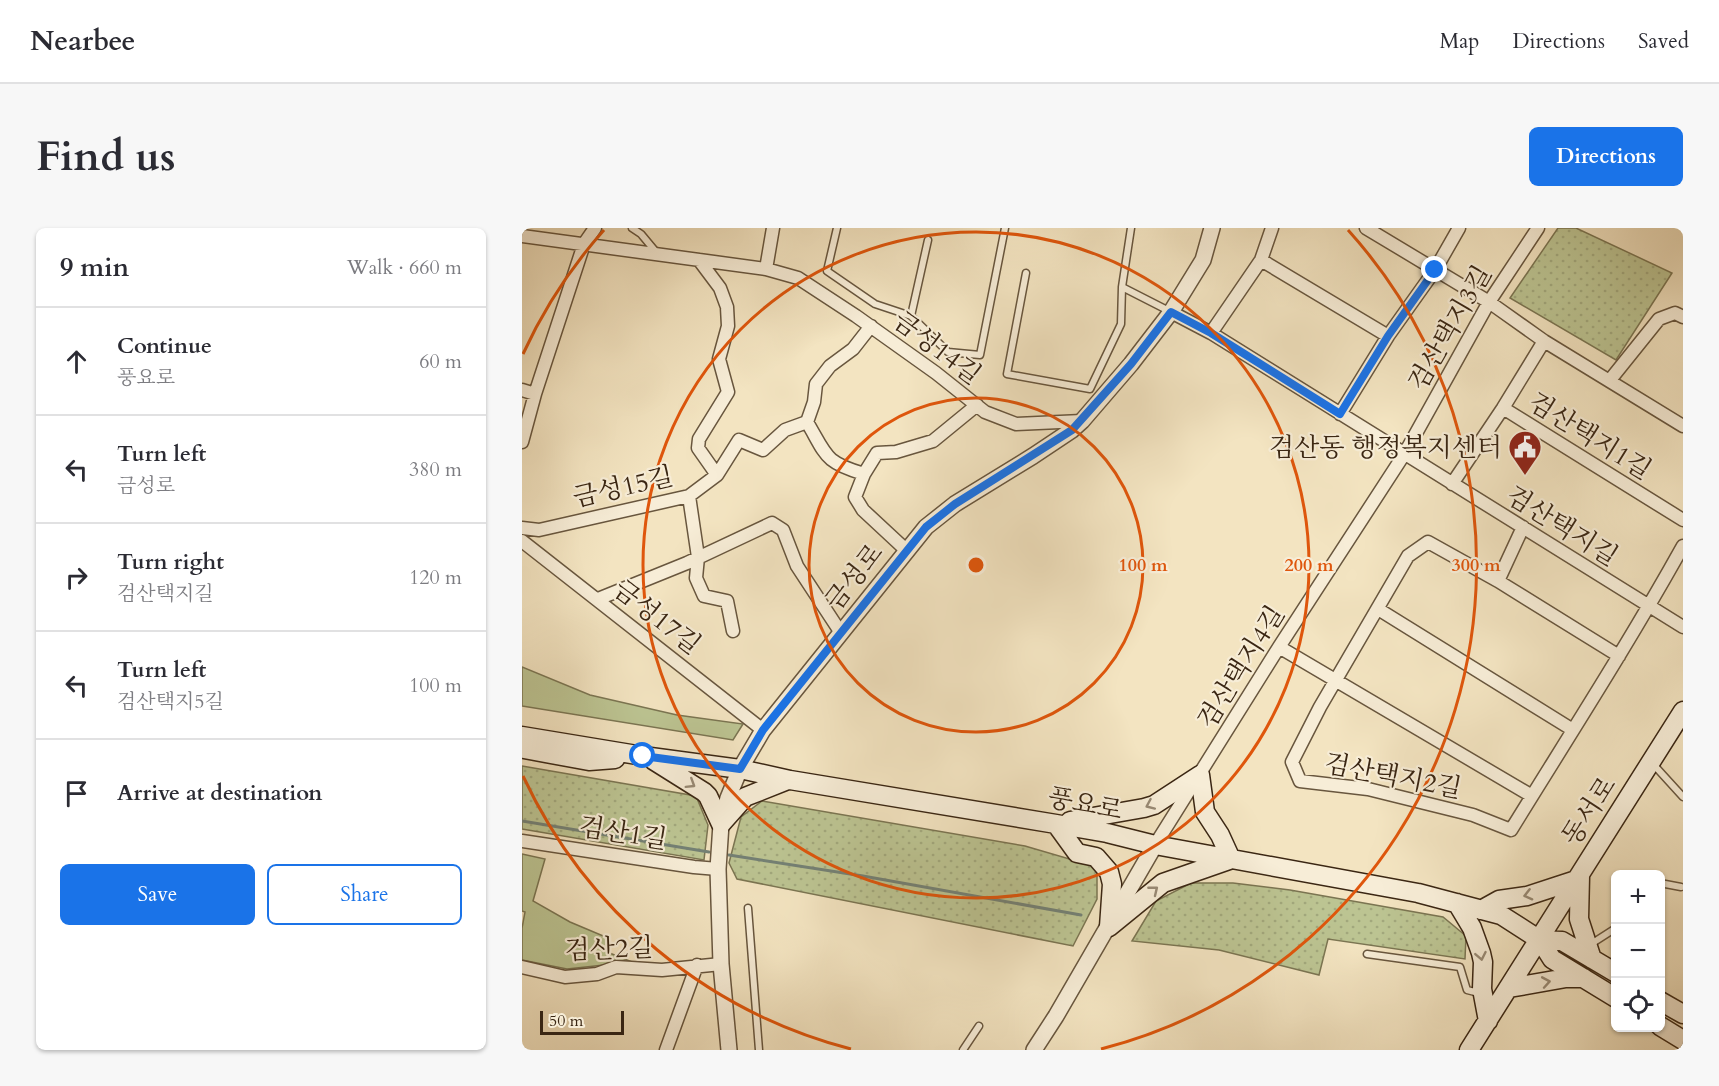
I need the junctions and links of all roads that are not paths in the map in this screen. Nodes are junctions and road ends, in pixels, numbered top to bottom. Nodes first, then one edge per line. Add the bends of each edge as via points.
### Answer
1 (595, 228) edge
2 (632, 228) edge
3 (773, 228) edge
4 (837, 228) edge
5 (1005, 228) edge
6 (1131, 228) edge
7 (1212, 228) edge
8 (1272, 228) edge
9 (1366, 228) edge
10 (1459, 228) edge
11 (1538, 228) edge
12 (522, 236) edge
13 (928, 240) dead end
14 (584, 244) junction
15 (658, 255) junction
16 (699, 260) junction
17 (1261, 260) junction
18 (766, 269) junction
19 (1435, 270) junction
20 (1026, 273) dead end
21 (1122, 287) junction
22 (1489, 302) junction
23 (1171, 312) junction
24 (911, 316) junction
25 (1683, 317) edge
26 (871, 326) junction
27 (1211, 333) junction
28 (1388, 336) junction
29 (1544, 341) junction
30 (1610, 380) junction
31 (522, 390) edge
32 (535, 394) junction
33 (977, 405) junction
34 (1503, 408) junction
35 (1340, 414) junction
36 (1082, 421) junction
37 (807, 422) junction
38 (1683, 426) edge
39 (522, 442) edge
40 (1405, 453) junction
41 (864, 474) junction
42 (717, 475) junction
43 (1452, 484) junction
44 (689, 496) junction
45 (1683, 520) edge
46 (1523, 527) junction
47 (522, 528) edge
48 (522, 541) edge
49 (1683, 546) edge
50 (906, 550) junction
51 (698, 557) junction
52 (1498, 580) junction
53 (598, 599) junction
54 (1649, 607) junction
55 (1378, 609) junction
56 (1683, 627) edge
57 (733, 631) dead end
58 (841, 633) junction
59 (1279, 647) junction
60 (1619, 656) junction
61 (1336, 682) junction
62 (1683, 711) edge
63 (522, 725) edge
64 (763, 730) junction
65 (1573, 730) junction
66 (522, 736) edge
67 (522, 748) edge
68 (645, 757) junction
69 (1651, 762) junction
70 (740, 769) junction
71 (1200, 775) junction
72 (790, 780) junction
73 (1532, 796) junction
74 (1683, 797) edge
75 (721, 824) junction
76 (1056, 824) junction
77 (522, 841) edge
78 (1155, 845) junction
79 (1231, 859) junction
80 (718, 868) junction
81 (1578, 876) junction
82 (1665, 884) edge
83 (1681, 887) dead end
84 (1457, 903) junction
85 (748, 908) dead end
86 (1481, 910) junction
87 (1109, 927) junction
88 (1611, 933) edge
89 (1540, 940) junction
90 (1590, 953) junction
91 (1367, 954) dead end
92 (721, 964) junction
93 (697, 965) junction
94 (522, 967) edge
95 (1611, 969) edge
96 (1584, 978) junction
97 (1509, 988) junction
98 (1483, 994) junction
99 (1611, 995) edge
100 (1665, 1004) edge
101 (1683, 1014) edge
102 (1488, 1021) junction
103 (979, 1026) dead end
104 (1665, 1029) edge
105 (1683, 1040) edge
106 (666, 1050) edge
107 (729, 1050) edge
108 (759, 1050) edge
109 (963, 1050) edge
110 (1034, 1050) edge
111 (1469, 1050) edge

1 - 14 street
2 - 15 lane
3 - 18 street
4 - 24 lane via 827,271 875,303
5 - 24 lane via 980,355 948,352
6 - 21 lane
7 - 23 street, 금성로 via 1203,260
8 - 17 street
9 - 19 street
10 - 19 street
11 - 22 street, 검산택지3길
12 - 14 street, 금성14길
13 - 24 lane
14 - 15 street, 금성14길
14 - 32 street
15 - 16 street, 금성14길
16 - 18 street, 금성14길
16 - 42 street via 720,288 728,307 728,326 719,359 728,392 699,439 698,448
17 - 27 street
17 - 28 street
18 - 26 street, 금성14길 via 798,278
19 - 22 street
19 - 28 street
20 - 21 lane via 1007,374 1090,390 1121,324
21 - 23 lane
22 - 29 street
22 - 40 street, 검산택지3길
23 - 27 street, 검산택지길
23 - 36 street, 금성로
25 - 30 street via 1675,314 1659,319
26 - 33 street, 금성14길
26 - 37 street, 금성14길 via 816,384
27 - 35 street, 검산택지길
28 - 35 street
29 - 30 street
29 - 34 street, 검산택지1길
30 - 38 street
31 - 32 street
32 - 39 street
33 - 36 street, 금성14길 via 1016,424
33 - 41 street, 금성14길 via 933,441 896,452 877,453
34 - 43 street, 검산택지1길
34 - 45 street, 검산택지1길
35 - 40 street, 검산택지길
36 - 50 street, 금성로 via 955,504 926,527
37 - 41 street via 826,456 838,466
37 - 42 street, 금성15길 via 785,429 763,450 739,440
40 - 43 street, 검산택지길
40 - 59 street, 검산택지4길
41 - 50 street via 855,497 863,510
42 - 44 street, 금성15길
43 - 46 street, 검산택지길
44 - 47 street, 금성15길 via 539,530
44 - 51 street
46 - 52 street
46 - 54 street, 검산택지길
48 - 53 street, 금성17길
49 - 54 street
50 - 58 street, 금성로
51 - 53 street
51 - 57 street via 696,578 704,596 727,601
51 - 58 street via 772,523 783,530 797,566
52 - 55 street, 검산택지2길 via 1428,542 1408,556
52 - 60 street, 검산택지2길
53 - 64 street, 금성17길
54 - 56 street, 검산택지길
54 - 60 street, 검산택지2길
55 - 61 street, 검산택지2길
55 - 65 street
58 - 64 street, 금성로
59 - 61 street
59 - 71 street, 검산택지4길
60 - 65 street, 검산택지2길
61 - 73 street, 검산택지2길
61 - 73 street, 검산택지2길 via 1292,762 1300,781 1368,789 1473,815 1511,830
62 - 69 main road, 동서로
63 - 68 main road via 589,736
64 - 70 street, 금성로
65 - 73 street, 검산택지2길
66 - 68 main road, 풍요로
67 - 68 main road via 589,761
68 - 70 main road, 풍요로
68 -> 75 main road via 704,792
69 - 74 lane
69 - 81 main road, 동서로
70 - 72 main road, 풍요로
70 - 75 street, 금성로
71 -> 76 main road via 1154,805
71 - 78 street, 검산택지4길
71 - 79 main road via 1205,812
72 - 75 main road via 745,797
72 - 76 main road, 풍요로
75 - 80 street, 금성로
76 - 78 main road, 풍요로
76 - 87 main road via 1077,853 1096,857 1109,872
77 - 80 street, 검산1길
78 - 79 main road, 풍요로
78 - 87 street
79 - 84 main road, 풍요로
87 -> 79 main road via 1164,883
80 - 92 street, 금성로
81 -> 86 main road via 1527,896 1499,900
81 - 89 main road, 동서로
81 - 90 main road via 1579,919
82 - 83 lane
84 - 86 main road, 풍요로
84 -> 98 main road via 1481,953
85 - 108 lane
86 - 89 main road, 풍요로 via 1501,915
87 - 110 street
88 - 90 lane
89 - 90 main road via 1562,941
89 - 96 main road via 1552,958
89 - 97 main road, 동서로
90 - 95 main road
91 - 98 lane via 1460,967 1467,990
92 - 93 street, 검산2길
92 - 107 street, 금성로
93 - 94 street, 검산2길 via 662,970 616,967 597,974 565,977
93 - 106 street
97 -> 96 main road
96 - 99 main road
97 - 102 main road, 동서로
98 - 102 main road
100 - 101 main road
102 - 111 main road, 동서로
103 - 109 lane
104 - 105 main road

